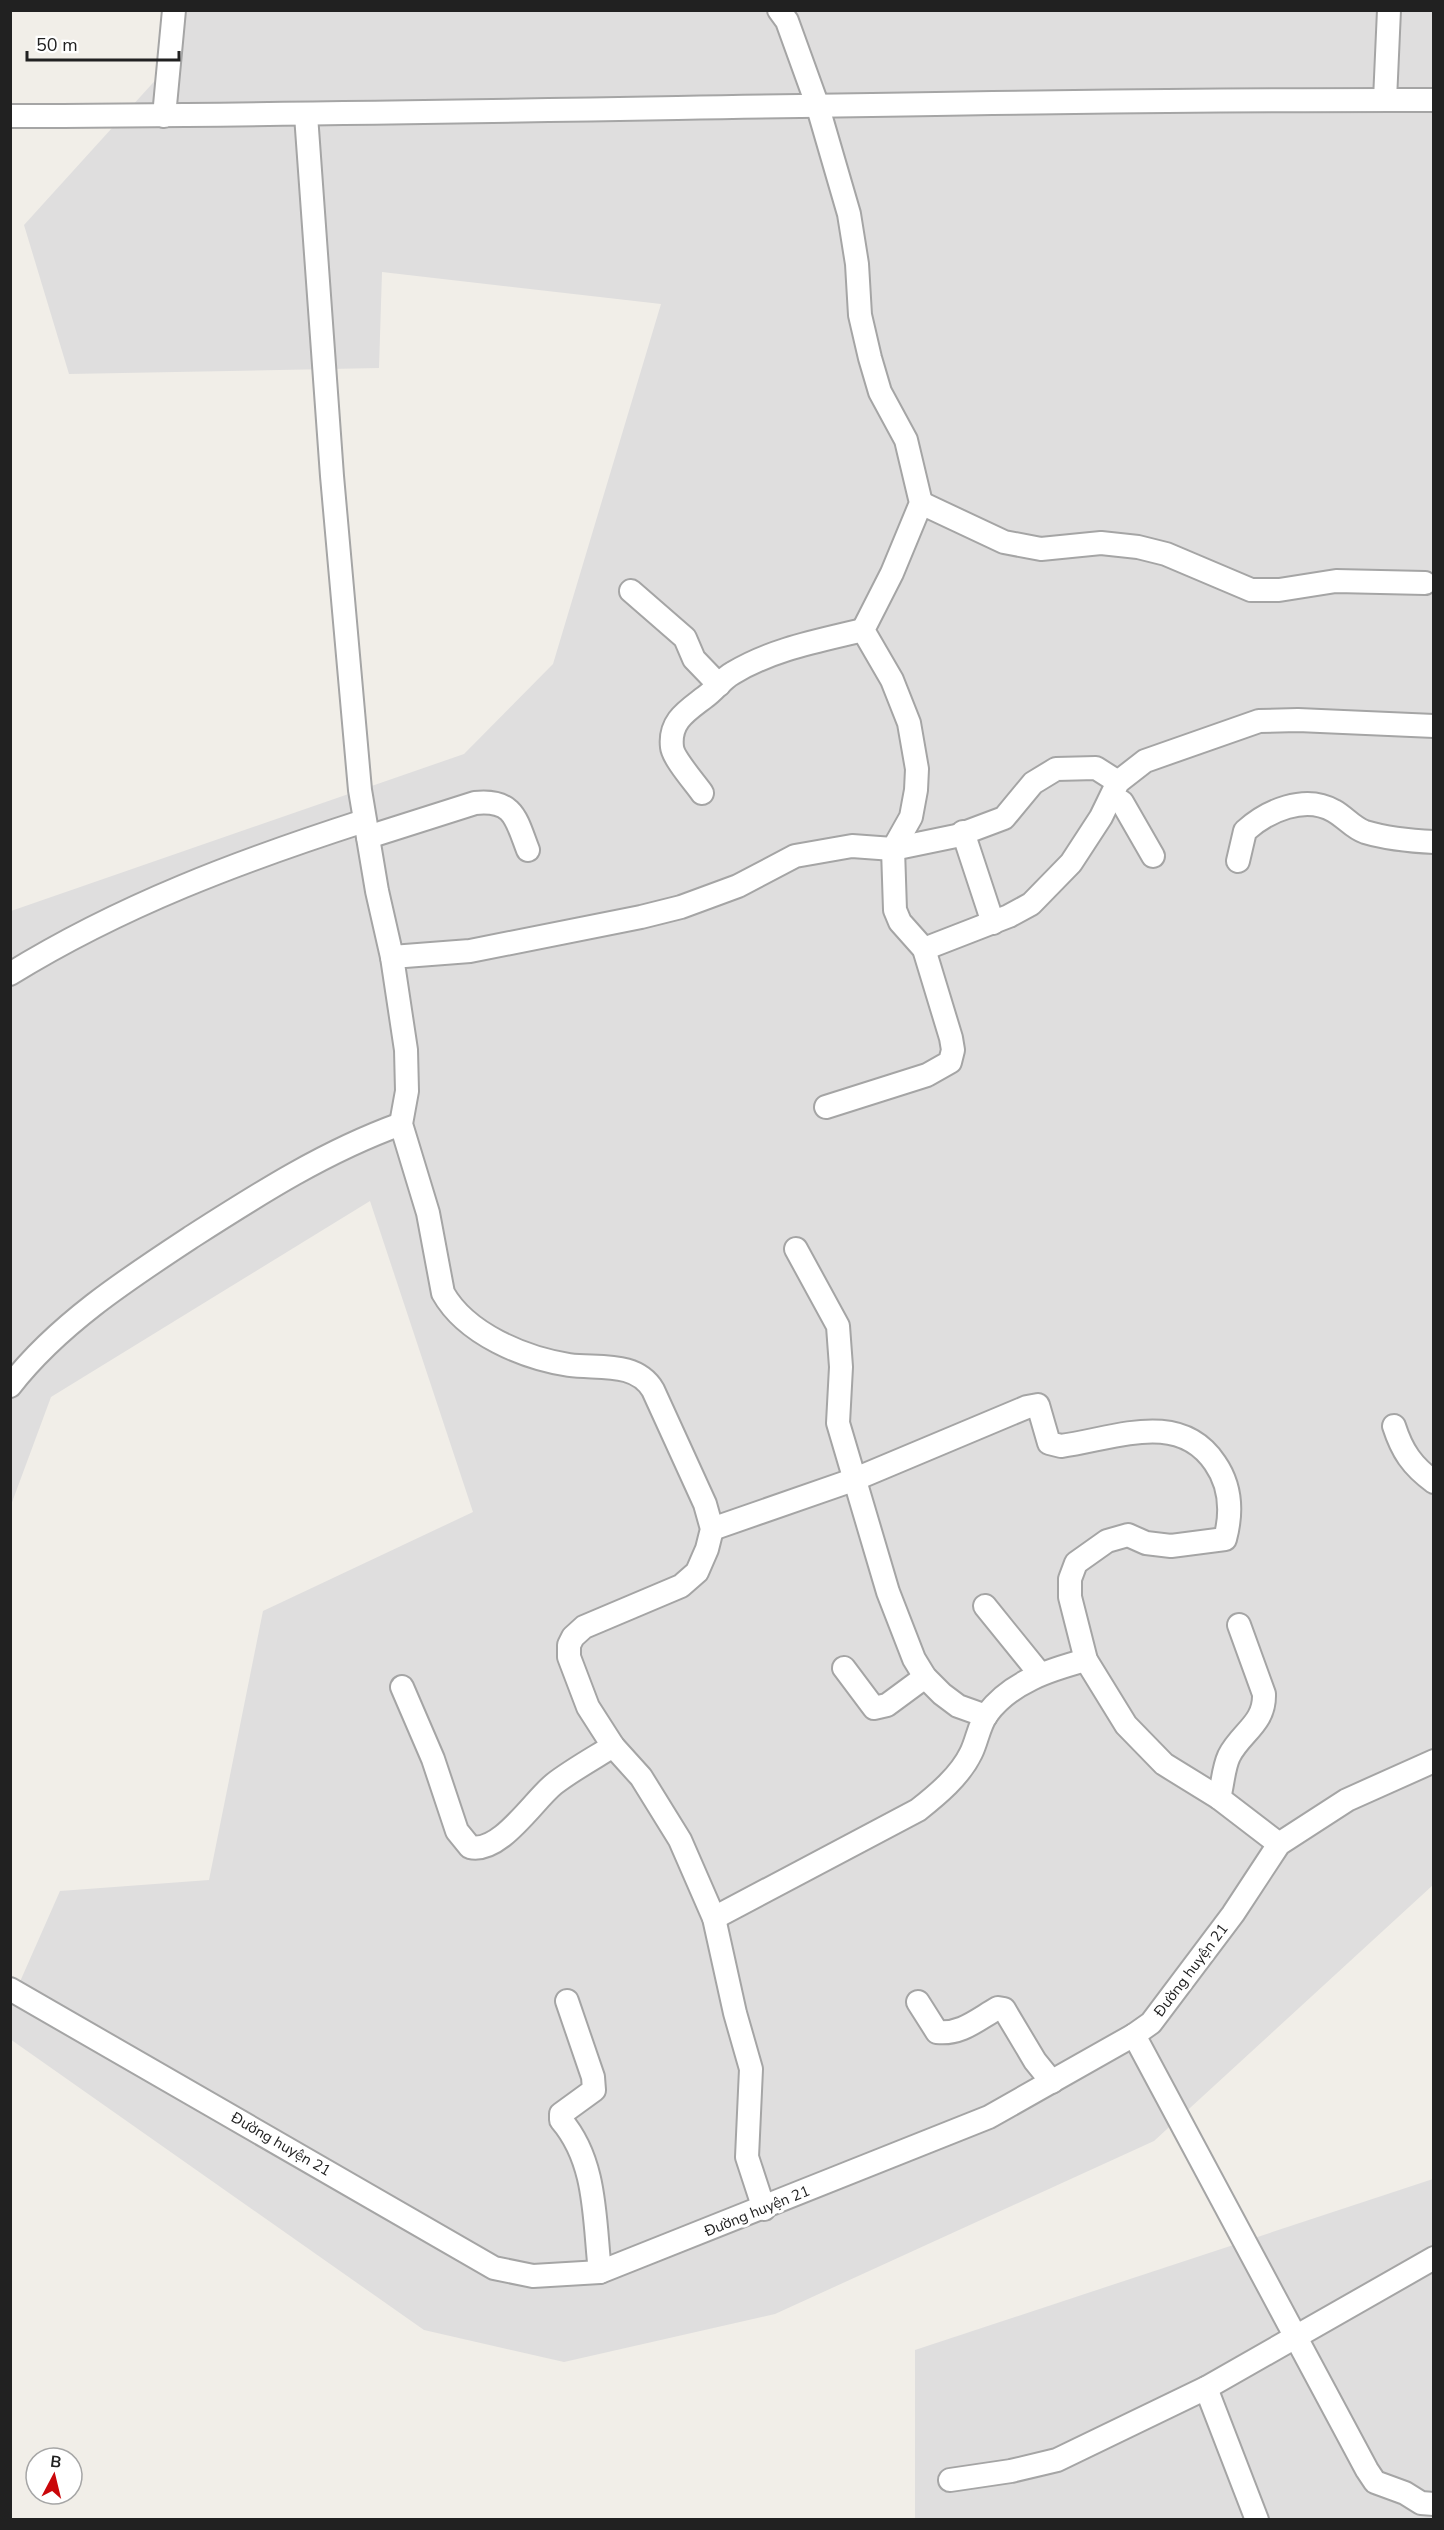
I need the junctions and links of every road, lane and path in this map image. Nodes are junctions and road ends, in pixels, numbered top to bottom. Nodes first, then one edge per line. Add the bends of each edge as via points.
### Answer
1 (174, 10) edge
2 (779, 10) edge
3 (1389, 10) edge
4 (1385, 100) junction
5 (1434, 100) edge
6 (817, 104) junction
7 (10, 116) edge
8 (164, 116) junction
9 (306, 116) junction
10 (921, 503) junction
11 (1425, 583) dead end
12 (631, 591) dead end
13 (863, 630) junction
14 (719, 685) junction
15 (1434, 726) edge
16 (1115, 790) junction
17 (702, 793) dead end
18 (366, 829) junction
19 (963, 832) junction
20 (1434, 842) edge
21 (893, 849) junction
22 (528, 850) dead end
23 (1153, 856) dead end
24 (1238, 861) dead end
25 (993, 923) junction
26 (924, 949) junction
27 (392, 957) junction
28 (10, 974) edge
29 (826, 1107) dead end
30 (401, 1124) junction
31 (796, 1249) dead end
32 (10, 1386) edge
33 (1394, 1426) dead end
34 (853, 1480) junction
35 (1434, 1482) edge
36 (712, 1529) junction
37 (985, 1606) dead end
38 (1239, 1625) dead end
39 (1086, 1660) junction
40 (844, 1668) dead end
41 (1040, 1674) junction
42 (925, 1677) junction
43 (402, 1687) dead end
44 (986, 1716) junction
45 (613, 1746) junction
46 (1434, 1761) edge
47 (1219, 1798) junction
48 (1279, 1844) junction
49 (714, 1918) junction
50 (10, 1989) edge
51 (567, 2001) dead end
52 (918, 2002) dead end
53 (1134, 2035) junction
54 (1052, 2082) junction
55 (764, 2209) junction
56 (1434, 2258) edge
57 (600, 2272) junction
58 (1294, 2337) junction
59 (1206, 2388) junction
60 (950, 2480) dead end
61 (1434, 2504) edge
62 (1257, 2520) edge

1 - 8 street
2 - 6 street via 787,21
3 - 4 street
4 - 5 street
4 - 6 street
6 - 9 street
6 - 10 street via 849,214 860,315 870,358 880,392 906,440
7 - 8 street
8 - 9 street
9 - 18 street via 332,476
10 - 11 street via 1004,542 1041,549 1101,543 1138,547 1166,554 1251,590 1336,581
10 - 13 street
12 - 14 street via 685,638 694,659
13 - 14 street via 782,650 731,674
13 - 21 street via 887,670 909,723 917,769 911,817
14 - 17 street via 686,709 673,733 672,749
15 - 16 street via 1258,721 1145,761
16 - 19 street via 1096,768 1056,769 1033,783 1004,818
16 - 23 street
16 - 25 street via 1071,863 1031,904
18 - 22 street via 493,801 514,813
18 - 27 street
18 - 28 street via 213,872 74,937
19 - 21 street
19 - 25 street
20 - 24 street via 1364,831 1335,811 1293,805 1245,831
21 - 26 street via 895,910 900,922
21 - 27 street via 852,846 795,856 738,886 681,907 470,951
25 - 26 street
26 - 29 street via 951,1038 950,1062 927,1075
27 - 30 street via 408,1072
30 - 32 street via 338,1149 273,1184 144,1267 69,1327
30 - 36 street via 428,1213 441,1284 450,1305 470,1325 528,1353 568,1365 629,1371 647,1380 686,1460
31 - 34 street via 838,1326 842,1367 838,1423
33 - 35 street via 1403,1452
34 - 36 street
34 - 39 street via 1038,1405 1049,1443 1061,1446 1146,1431 1170,1431 1194,1440 1209,1454 1228,1490 1229,1524 1225,1539 1171,1546 1146,1543 1128,1535 1107,1541 1076,1563 1070,1579 1070,1597
34 - 42 street via 888,1592
36 - 45 street via 701,1565 691,1578 669,1593 584,1627 569,1645 573,1670 588,1707
37 - 41 street
38 - 47 street via 1264,1694 1264,1704 1257,1722 1230,1754
39 - 41 street
39 - 47 street via 1126,1725 1146,1748 1190,1782
40 - 42 street via 874,1708 887,1705
41 - 44 street via 1014,1688
42 - 44 street via 958,1706
43 - 45 street via 458,1831 470,1847 486,1847 529,1812 552,1785
44 - 49 street via 970,1755 938,1794 918,1810
45 - 49 street via 641,1778 680,1840
46 - 48 street, Đường huyện 21 via 1347,1800
47 - 48 street
48 - 53 street, Đường huyện 21 via 1233,1914 1151,2024
49 - 55 street via 751,2069 747,2157
50 - 57 street, Đường huyện 21 via 494,2268 533,2276
51 - 57 street via 594,2090 561,2117 589,2171
52 - 54 street via 937,2032 948,2033 976,2023 998,2008 1004,2009
53 - 54 street, Đường huyện 21
53 - 58 street
54 - 55 street, Đường huyện 21 via 989,2117
55 - 57 street, Đường huyện 21
56 - 58 street
58 - 59 street
58 - 61 street via 1375,2482 1421,2503
59 - 60 street via 1056,2460
59 - 62 street

